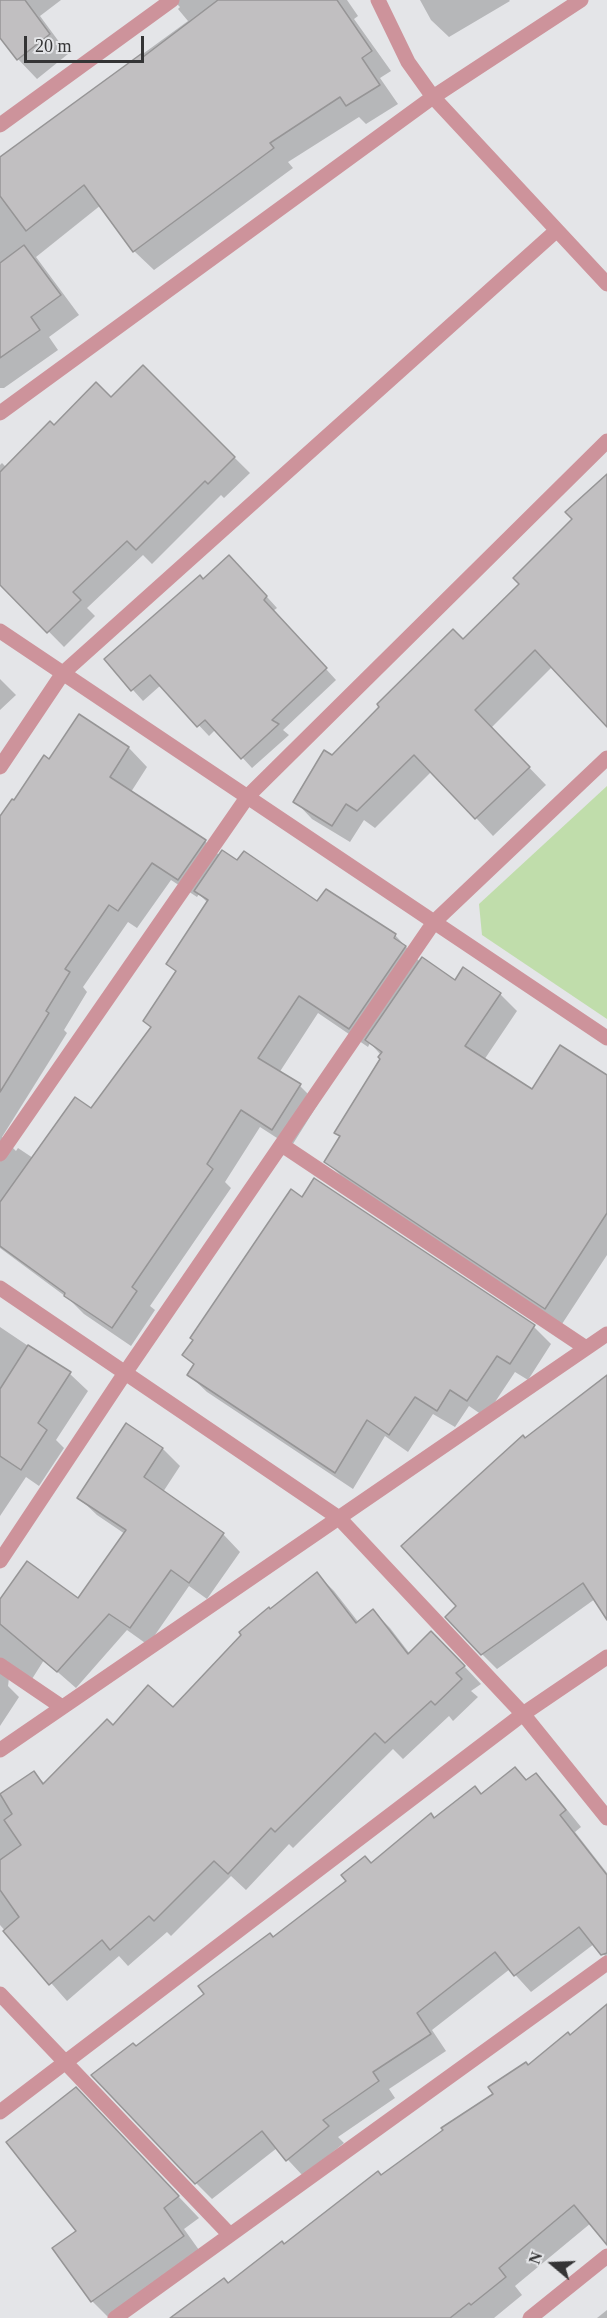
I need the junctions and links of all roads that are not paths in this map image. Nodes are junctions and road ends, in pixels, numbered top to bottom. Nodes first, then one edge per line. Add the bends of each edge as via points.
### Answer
1 (172, 0) edge
2 (378, 0) edge
3 (581, 0) edge
4 (433, 97) junction
5 (0, 125) edge
6 (556, 231) junction
7 (607, 284) edge
8 (0, 413) edge
9 (607, 441) edge
10 (0, 631) edge
11 (63, 673) junction
12 (607, 758) edge
13 (0, 767) edge
14 (248, 796) junction
15 (434, 922) junction
16 (607, 1038) edge
17 (282, 1144) junction
18 (0, 1154) edge
19 (0, 1288) edge
20 (607, 1334) edge
21 (586, 1348) junction
22 (125, 1373) junction
23 (339, 1518) junction
24 (0, 1561) edge
25 (607, 1657) edge
26 (0, 1665) edge
27 (62, 1707) junction
28 (523, 1714) junction
29 (0, 1750) edge
30 (607, 1818) edge
31 (607, 1963) edge
32 (0, 1994) edge
33 (64, 2063) junction
34 (0, 2112) edge
35 (230, 2235) junction
36 (607, 2256) edge
37 (115, 2318) edge
38 (530, 2318) edge

1 - 5 street
2 - 4 street via 408,62
3 - 4 street
4 - 6 street
4 - 8 street
6 - 7 street
6 - 11 street
9 - 14 street
10 - 11 street
11 - 13 street
11 - 14 street
12 - 15 street
14 - 15 street
14 - 18 street
15 - 16 street
15 - 17 street
17 - 21 street
17 - 22 street
19 - 22 street
20 - 21 street
21 - 23 street
22 - 23 street
22 - 24 street
23 - 27 street
23 - 28 street
25 - 28 street
26 - 27 street
27 - 29 street
28 - 30 street
28 - 33 street
31 - 35 street
32 - 33 street
33 - 34 street
33 - 35 street
35 - 37 street
36 - 38 street

